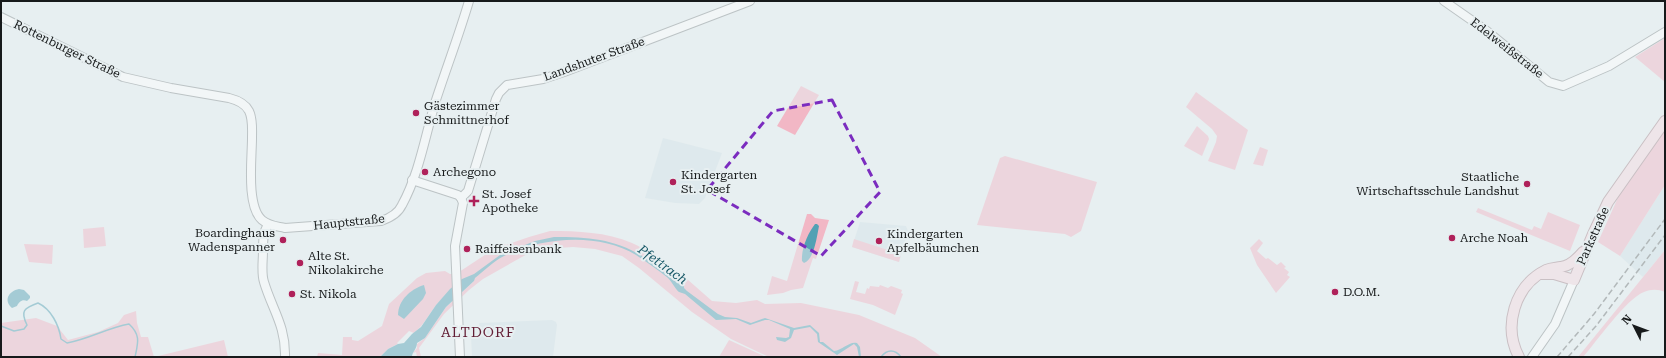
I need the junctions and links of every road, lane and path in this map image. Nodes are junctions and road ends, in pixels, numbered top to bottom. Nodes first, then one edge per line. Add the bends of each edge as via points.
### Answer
1 (469, 1) edge
2 (750, 1) edge
3 (1444, 1) edge
4 (1, 17) edge
5 (1665, 32) edge
6 (1665, 121) edge
7 (412, 180) junction
8 (461, 198) junction
9 (268, 224) junction
10 (1588, 248) junction
11 (1561, 267) junction
12 (1540, 274) junction
13 (1574, 279) junction
14 (1534, 354) edge
15 (285, 357) edge
16 (460, 357) edge
17 (1519, 357) edge

1 - 7 street, Hauptstraße
2 - 8 street, Landshuter Straße via 564,72 543,79 507,85 496,99 468,191
3 - 5 street, Edelweißstraße via 1487,31 1549,82 1563,86 1620,60
4 - 9 street, Rottenburger Straße via 123,78 238,100 248,109 252,123 251,170 254,204 260,218
6 - 10 main road, Parkstraße via 1615,191
7 - 8 street
7 - 9 street, Hauptstraße via 402,206 392,218 285,228
8 - 16 street via 463,204 455,246
9 - 15 street via 263,233 263,275 279,319
10 - 11 main road via 1571,263
10 - 13 main road, Parkstraße
11 - 12 main road via 1551,268
11 - 13 main road via 1570,271
12 - 13 main road via 1554,274
12 - 17 main road via 1528,284 1514,306 1512,337
13 - 14 street, Parkstraße via 1554,324

